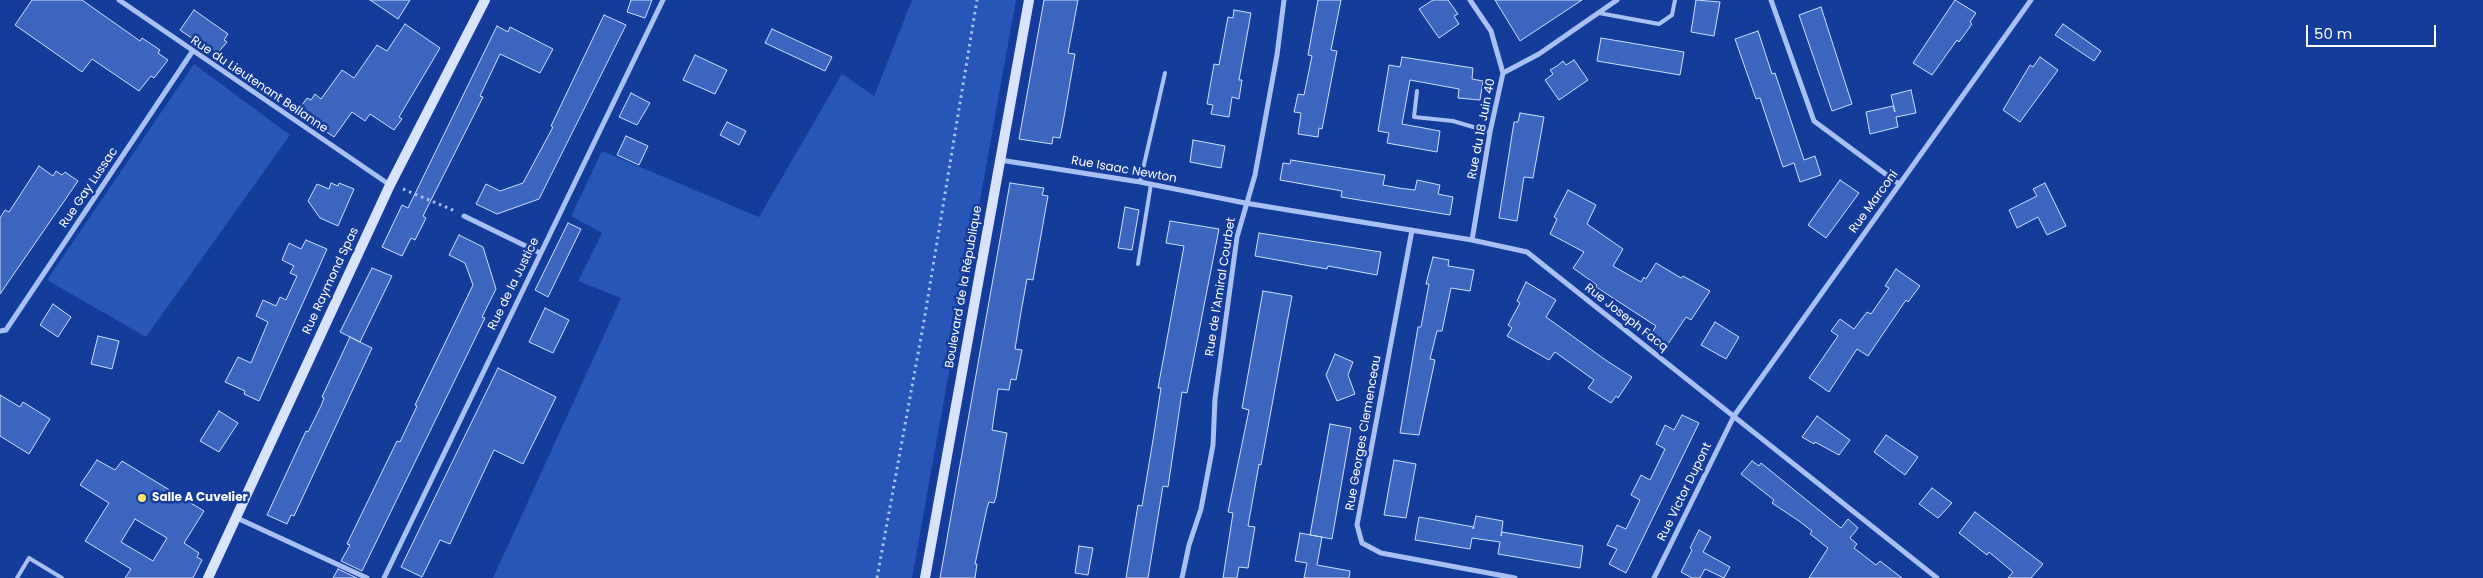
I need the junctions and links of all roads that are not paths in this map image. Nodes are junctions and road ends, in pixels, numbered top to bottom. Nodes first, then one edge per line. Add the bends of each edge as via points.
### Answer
1 (119, 0) edge
2 (485, 0) edge
3 (663, 0) edge
4 (1029, 0) edge
5 (1284, 0) edge
6 (1470, 0) edge
7 (1617, 0) edge
8 (1675, 0) edge
9 (1771, 0) edge
10 (2031, 0) edge
11 (1598, 13) junction
12 (192, 52) junction
13 (1165, 73) dead end
14 (1503, 73) junction
15 (1417, 91) dead end
16 (1490, 132) junction
17 (1000, 160) junction
18 (1140, 182) junction
19 (1151, 184) junction
20 (1899, 184) junction
21 (390, 185) junction
22 (1245, 203) junction
23 (464, 216) road end
24 (1412, 230) junction
25 (1472, 240) junction
26 (540, 253) junction
27 (1138, 264) dead end
28 (0, 331) edge
29 (1734, 416) junction
30 (237, 518) junction
31 (17, 578) edge
32 (62, 578) edge
33 (208, 578) edge
34 (367, 578) edge
35 (384, 578) edge
36 (925, 578) edge
37 (1182, 578) edge
38 (1515, 578) edge
39 (1654, 578) edge
40 (1937, 578) edge

1 - 12 street, Rue du Lieutenant Bellanne
2 - 21 street, Rue Raymond Spas
3 - 26 street, Rue de la Justice
4 - 17 street, Boulevard de la République
5 - 22 street, Rue de l'Amiral Courbet via 1254,175
6 - 14 street, Rue du 18 Juin 40 via 1491,31
7 - 11 street
8 - 11 lane via 1672,15 1659,24
9 - 20 street via 1814,121
10 - 20 street, Rue Marconi
11 - 14 street via 1539,54
12 - 21 street, Rue du Lieutenant Bellanne
12 - 28 street, Rue Gay Lussac via 6,330
13 - 18 lane
14 - 16 street, Rue du 18 Juin 40
15 - 16 lane via 1414,117 1453,121
16 - 25 street, Rue du 18 Juin 40
17 - 18 street, Rue Isaac Newton
17 - 36 street, Boulevard de la République
18 - 19 street, Rue Isaac Newton
19 - 22 street, Rue Isaac Newton
19 - 27 lane
20 - 29 street, Rue Marconi
21 - 30 street, Rue Raymond Spas
22 - 24 street, Rue Joseph Facq
22 - 37 street, Rue de l'Amiral Courbet via 1237,237 1215,399 1213,444 1201,509
23 - 26 street
24 - 25 street, Rue Joseph Facq
24 - 38 street, Rue Georges Clemenceau via 1357,525 1362,543 1381,553
25 - 29 street, Rue Joseph Facq via 1527,252
26 - 35 street, Rue de la Justice
29 - 39 street, Rue Victor Dupont
29 - 40 street, Rue Joseph Facq
30 - 33 street, Rue Raymond Spas
30 - 34 street
31 - 32 lane via 29,558

